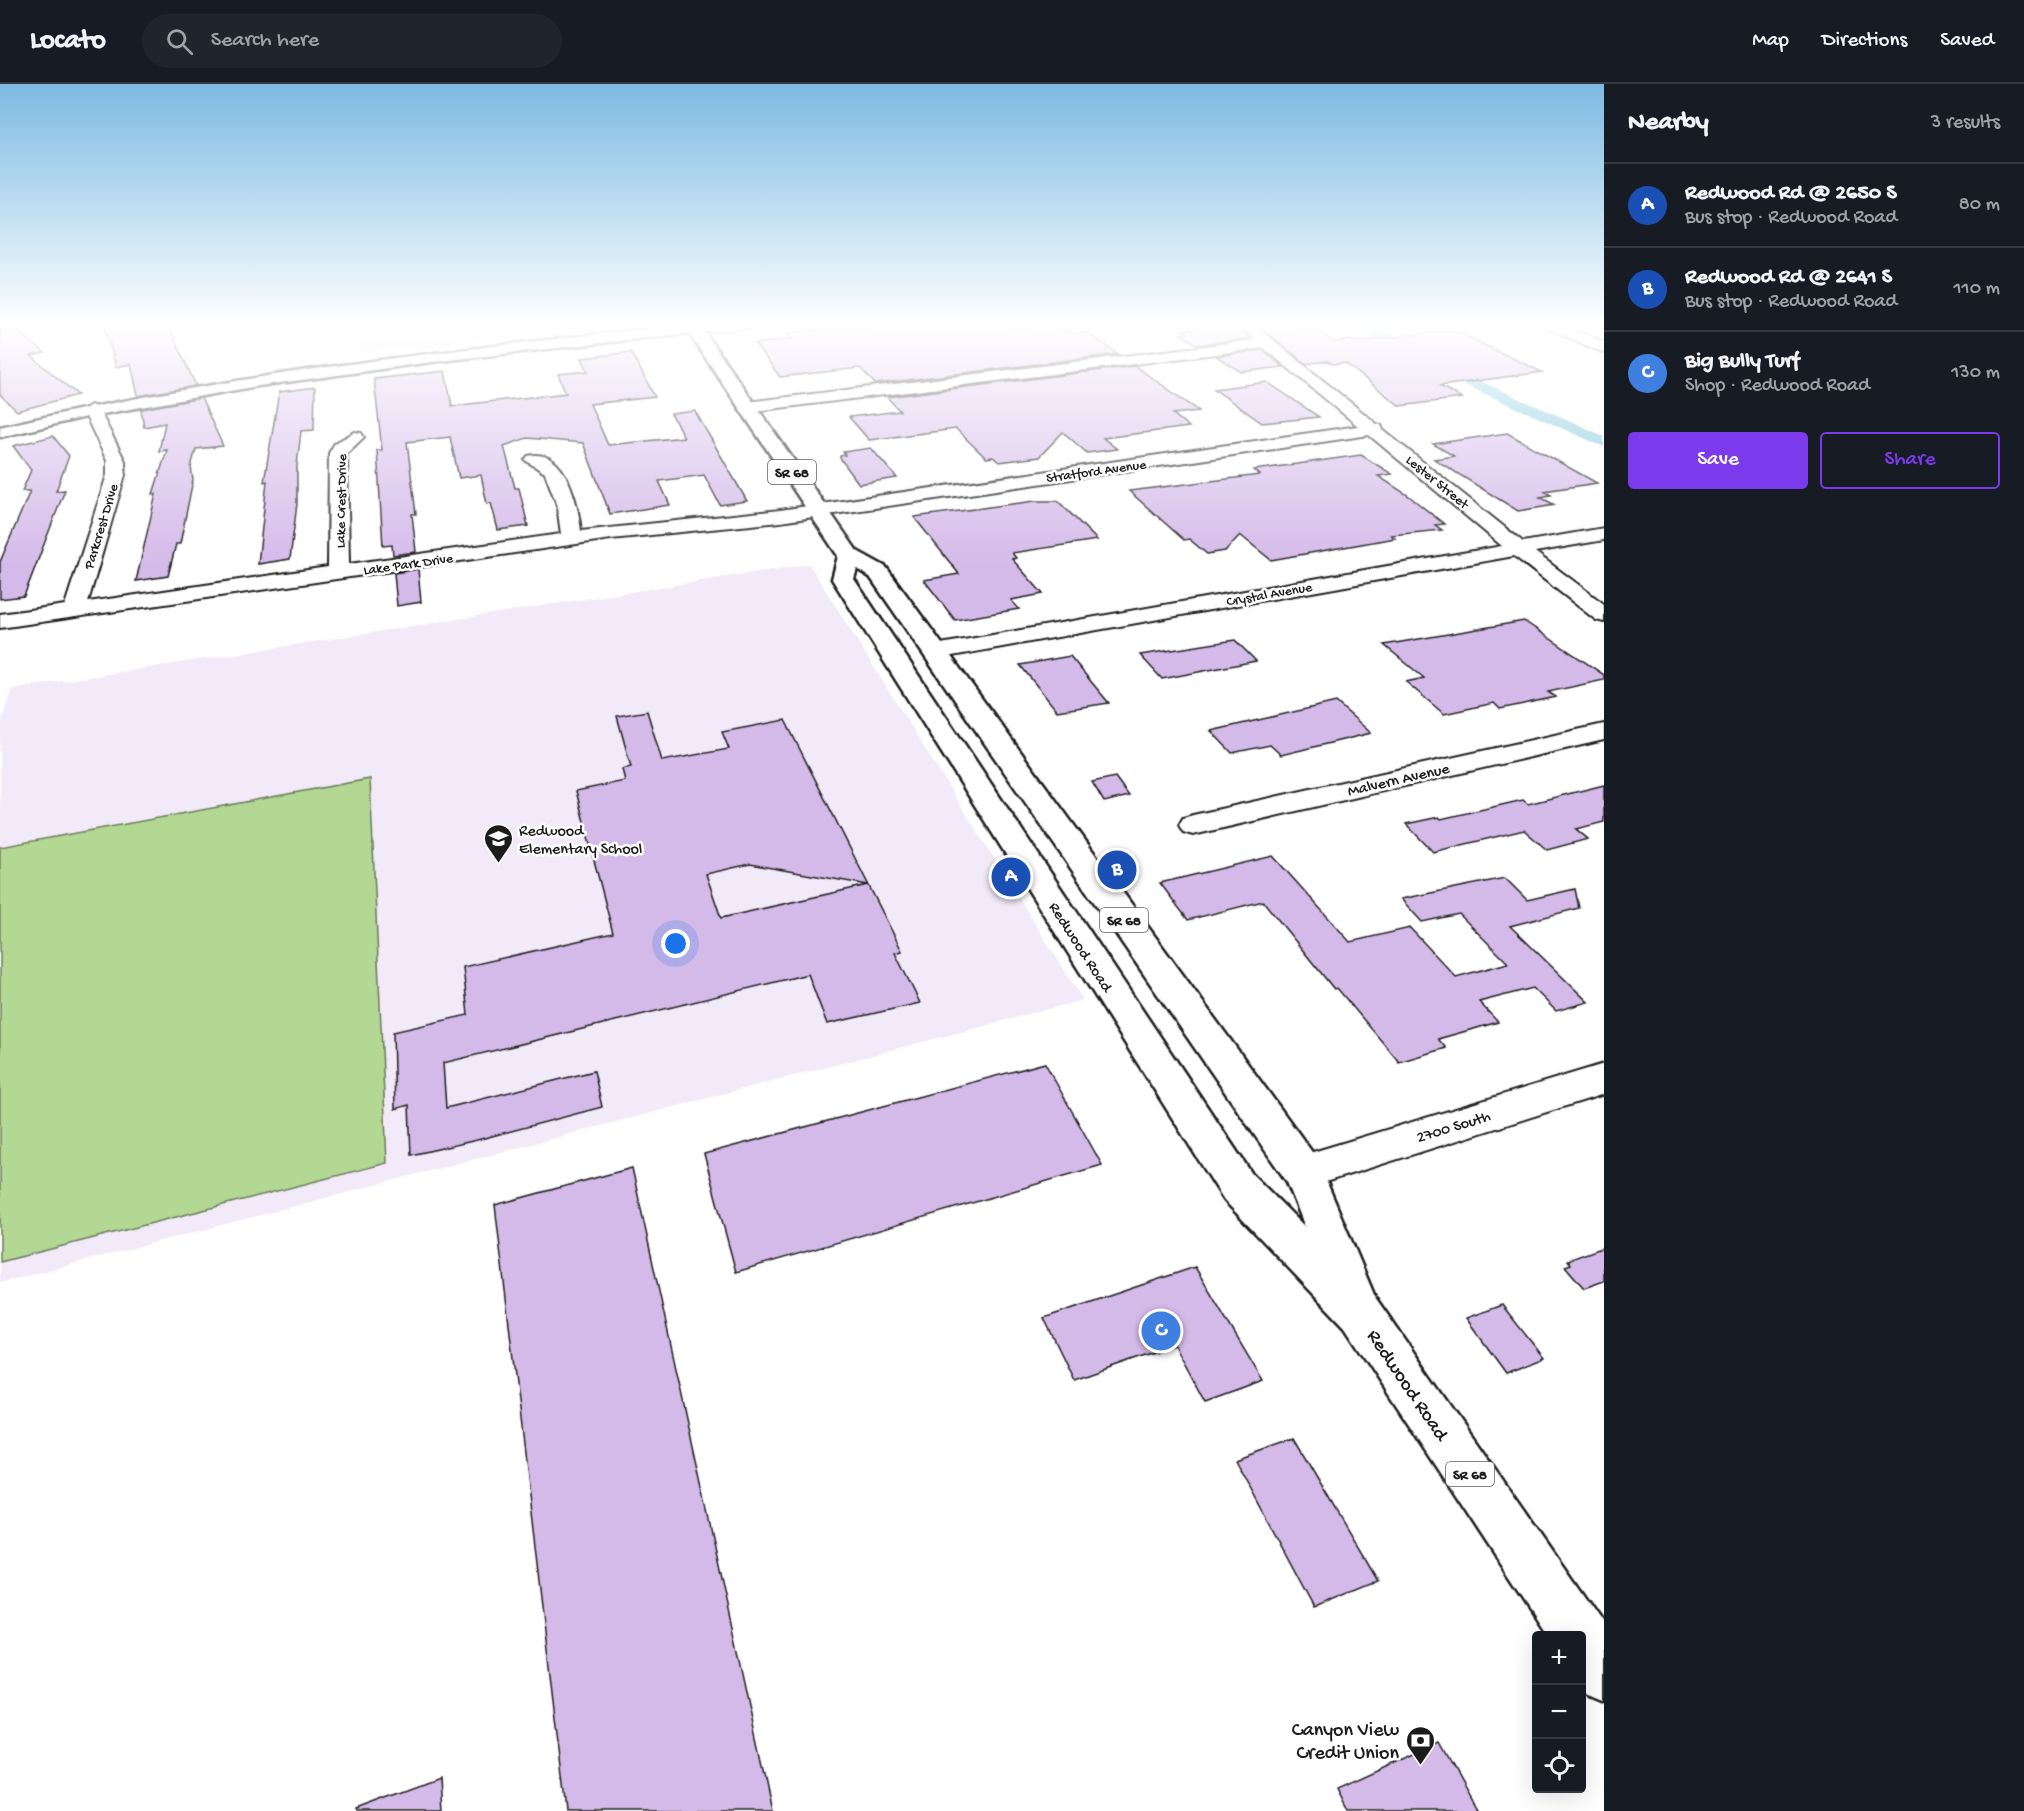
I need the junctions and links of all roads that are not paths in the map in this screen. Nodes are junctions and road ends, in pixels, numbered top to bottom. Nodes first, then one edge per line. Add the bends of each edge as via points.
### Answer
1 (118, 405) edge
2 (767, 405) edge
3 (1345, 405) edge
4 (747, 407) joint
5 (91, 410) junction
6 (1375, 429) junction
7 (0, 432) edge
8 (355, 437) dead end
9 (534, 459) dead end
10 (818, 510) junction
11 (1604, 534) edge
12 (572, 539) junction
13 (1520, 549) junction
14 (849, 556) junction
15 (339, 573) junction
16 (74, 611) junction
17 (1604, 615) edge
18 (0, 621) edge
19 (935, 652) junction
20 (1604, 732) edge
21 (1193, 825) dead end
22 (1604, 1078) edge
23 (1303, 1172) junction
24 (1360, 1312) junction
25 (1576, 1631) edge
26 (1586, 1646) edge
27 (1604, 1673) edge

1 - 5 main road
2 - 4 street
3 - 6 street, Lester Street
4 - 10 main road, Redwood Road / SR 68
5 - 7 main road
5 - 16 street, Parkcrest Drive via 116,461 116,475
6 - 10 street, Stratford Avenue
6 - 13 street, Lester Street
8 - 15 street, Lake Crest Drive via 339,453
9 - 12 street via 554,471 573,528
10 - 12 street, Lake Park Drive
10 - 14 main road, Redwood Road / SR 68
11 - 13 street, Crystal Avenue
12 - 15 street, Lake Park Drive
13 - 17 street, Lester Street
13 - 19 street, Crystal Avenue
14 - 19 main road, Redwood Road / SR 68 via 878,572
14 - 24 main road, Redwood Road / SR 68 via 843,579 1238,1187
15 - 16 street, Lake Park Drive
16 - 18 street, Lake Park Drive
19 - 23 main road, Redwood Road / SR 68
20 - 21 street, Malvern Avenue
22 - 23 street, 2700 South
23 - 24 main road, Redwood Road / SR 68
24 - 25 main road, Redwood Road / SR 68
26 - 27 main road, Redwood Road / SR 68

